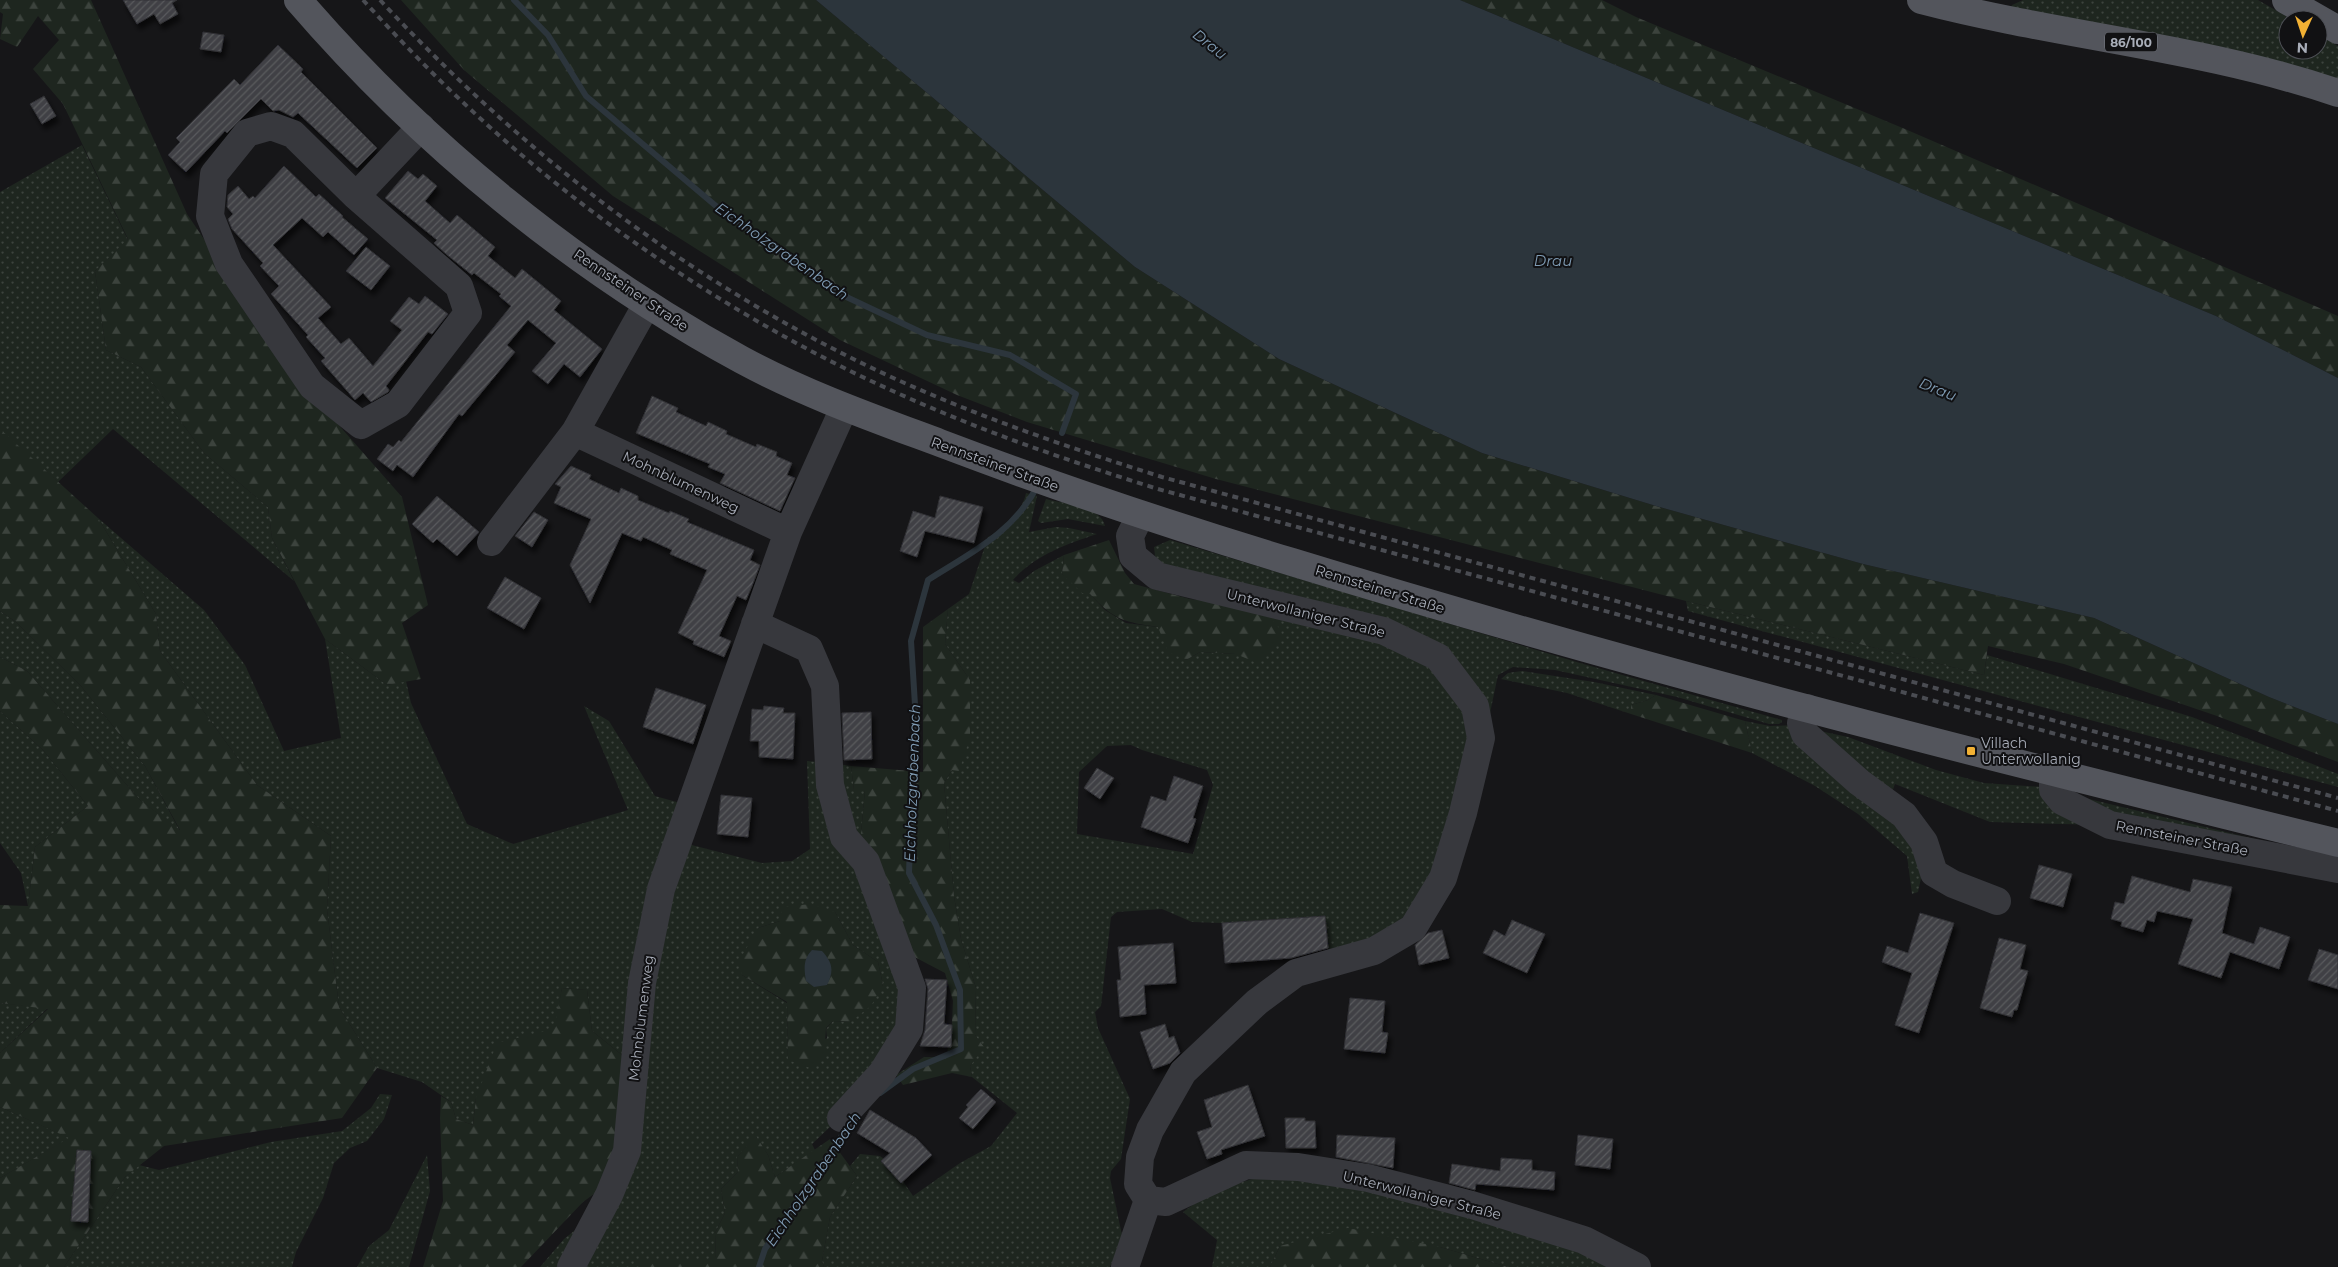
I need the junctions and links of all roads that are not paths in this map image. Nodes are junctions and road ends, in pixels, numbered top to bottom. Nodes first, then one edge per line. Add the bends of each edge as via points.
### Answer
1 (298, 0) edge
2 (1922, 0) edge
3 (1965, 0) edge
4 (1974, 0) edge
5 (2286, 0) edge
6 (2338, 30) edge
7 (2338, 93) edge
8 (421, 127) junction
9 (356, 196) junction
10 (647, 304) junction
11 (844, 408) junction
12 (575, 432) junction
13 (1140, 516) junction
14 (788, 532) junction
15 (490, 542) dead end
16 (755, 624) junction
17 (1807, 708) junction
18 (2052, 773) junction
19 (2338, 843) edge
20 (2338, 869) edge
21 (1997, 901) dead end
22 (841, 1118) dead end
23 (1148, 1200) junction
24 (571, 1267) edge
25 (1125, 1267) edge
26 (1637, 1267) edge

1 - 8 main road, Rennsteiner Straße via 344,53
2 - 7 main road, 86/100 via 1977,14 2231,63
3 - 4 main road
5 - 6 main road
8 - 9 street
8 - 10 main road, Rennsteiner Straße via 530,221
9 - 9 street via 459,286 468,313 398,404 361,425 312,386 229,264 210,216 214,174 247,133 271,126 293,134
10 - 11 main road, Rennsteiner Straße via 745,362
10 - 12 street
11 - 13 main road, Rennsteiner Straße
11 - 14 street, Mohnblumenweg
12 - 14 street, Mohnblumenweg
12 - 15 street
13 - 17 main road, Rennsteiner Straße via 1424,603
13 - 23 street, Unterwollaniger Straße via 1130,536 1133,556 1157,576 1384,631 1438,657 1475,706 1481,738 1443,878 1413,928 1374,951 1296,973 1257,1002 1183,1072 1150,1130 1140,1156 1138,1184
14 - 16 street, Mohnblumenweg
16 - 22 street via 809,649 825,686 830,785 844,837 866,862 912,988 909,1029 882,1073
16 - 24 street, Mohnblumenweg via 661,889 642,983 627,1150 609,1195
17 - 18 main road, Rennsteiner Straße
17 - 21 street via 1801,723 1804,734 1904,815 1924,842 1934,873
18 - 19 main road, Rennsteiner Straße
18 - 20 street, Rennsteiner Straße via 2053,790 2062,801 2110,824
23 - 25 street
23 - 26 street, Unterwollaniger Straße via 1166,1202 1246,1165 1298,1167 1368,1178 1472,1205 1584,1240

